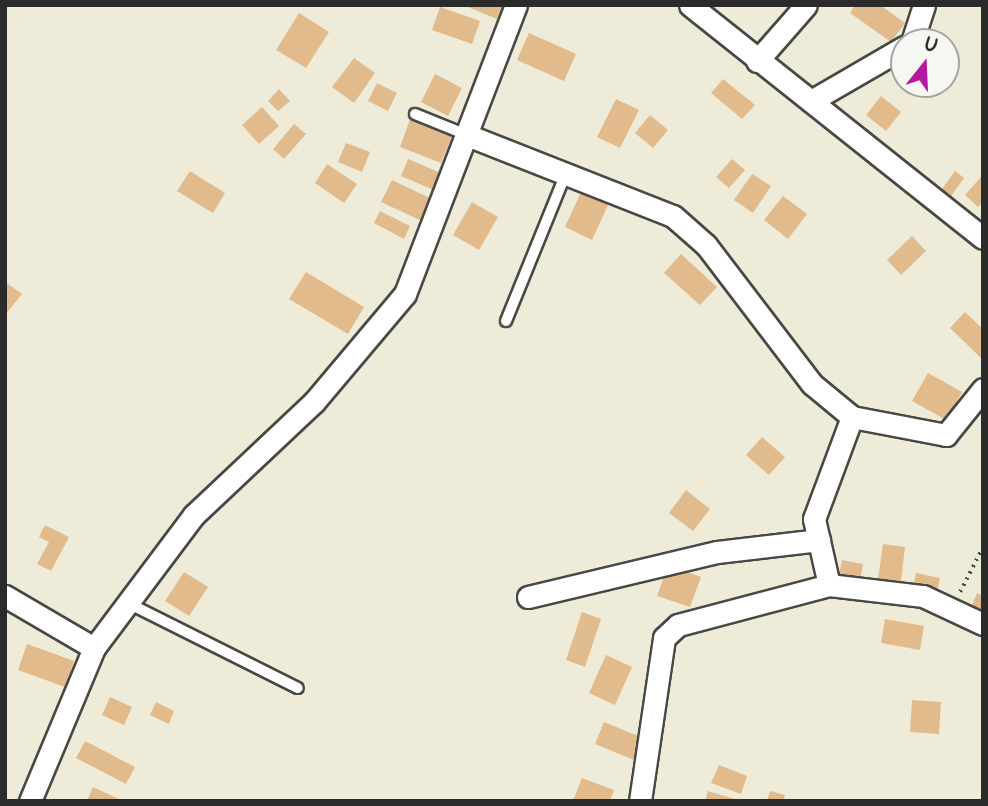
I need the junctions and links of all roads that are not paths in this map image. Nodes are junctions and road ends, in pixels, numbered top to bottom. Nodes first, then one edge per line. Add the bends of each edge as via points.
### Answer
1 (516, 5) edge
2 (690, 5) edge
3 (806, 5) edge
4 (924, 5) edge
5 (917, 28) edge
6 (890, 55) edge
7 (757, 61) junction
8 (811, 101) junction
9 (415, 114) dead end
10 (467, 135) junction
11 (565, 176) junction
12 (983, 238) edge
13 (506, 321) dead end
14 (983, 389) edge
15 (852, 417) junction
16 (819, 540) junction
17 (829, 585) junction
18 (5, 596) edge
19 (528, 597) dead end
20 (126, 602) junction
21 (983, 624) edge
22 (94, 648) junction
23 (298, 688) dead end
24 (30, 801) edge
25 (640, 801) edge

1 - 10 street
2 - 7 street
3 - 7 street
4 - 5 street
6 - 8 street
7 - 8 street
8 - 12 street
9 - 10 lane
10 - 11 street
10 - 20 street via 405,294 314,401 194,515
11 - 13 lane
11 - 15 street via 652,205 691,230 812,384
14 - 15 street via 946,435
15 - 16 street via 821,492 814,519
16 - 17 street
16 - 19 street via 717,552
17 - 21 street via 923,596
17 - 25 street via 678,625 664,638
18 - 22 street
20 - 22 street
20 - 23 lane
22 - 24 street

